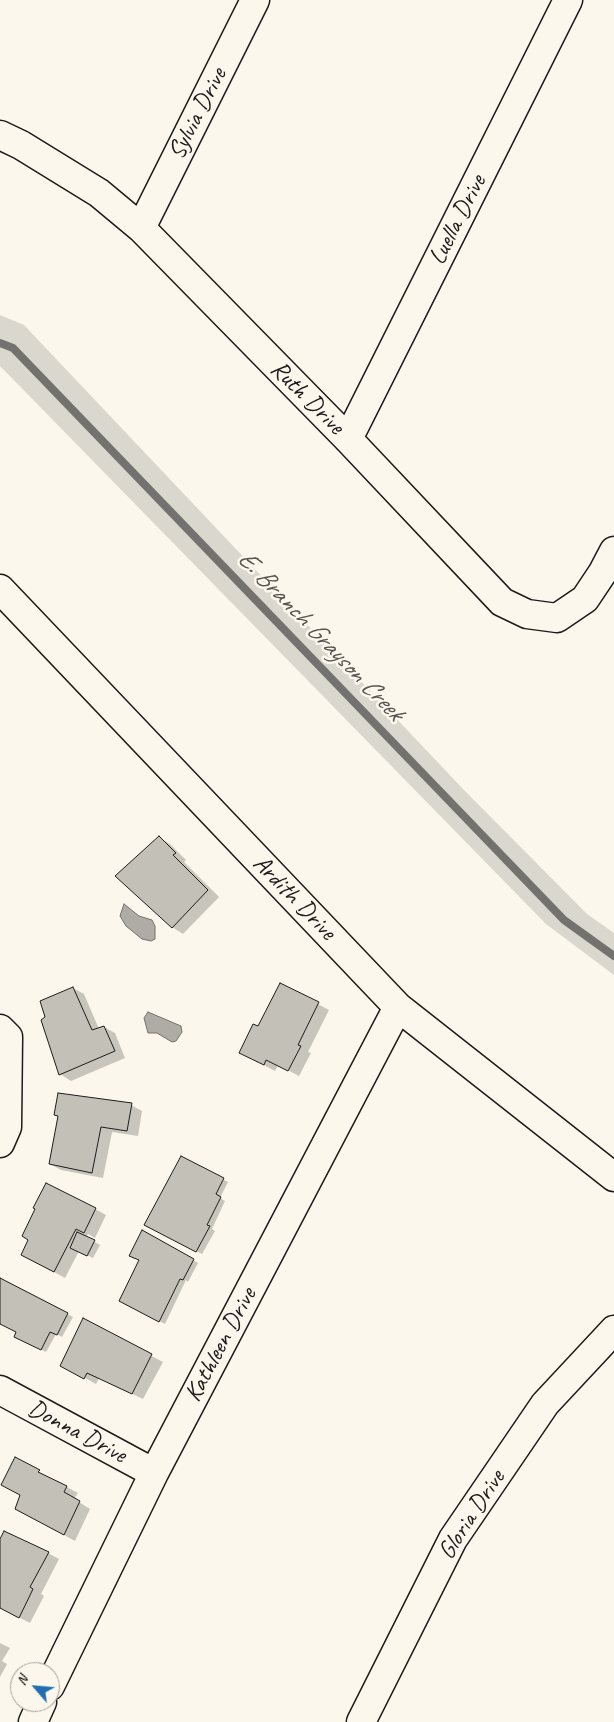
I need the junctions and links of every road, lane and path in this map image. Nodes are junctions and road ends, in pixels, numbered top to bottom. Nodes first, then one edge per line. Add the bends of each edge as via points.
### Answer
1 (255, 0) edge
2 (568, 0) edge
3 (0, 135) edge
4 (141, 228) junction
5 (348, 439) junction
6 (609, 561) edge
7 (0, 589) edge
8 (398, 1007) junction
9 (0, 1029) edge
10 (0, 1143) edge
11 (614, 1177) edge
12 (614, 1330) edge
13 (0, 1390) edge
14 (154, 1473) junction
15 (60, 1666) edge
16 (361, 1722) edge

1 - 4 street, Sylvia Drive
2 - 5 street, Luella Drive
3 - 4 street, Ruth Drive via 99,193
4 - 5 street, Ruth Drive
5 - 6 street, Ruth Drive via 502,602 527,614 557,618 585,599
7 - 8 street, Ardith Drive
8 - 11 street, Ardith Drive
8 - 14 street, Kathleen Drive
9 - 10 street via 8,1037 7,1127
12 - 16 street, Gloria Drive via 545,1404 452,1539
13 - 14 street, Donna Drive
14 - 15 street, Kathleen Drive

